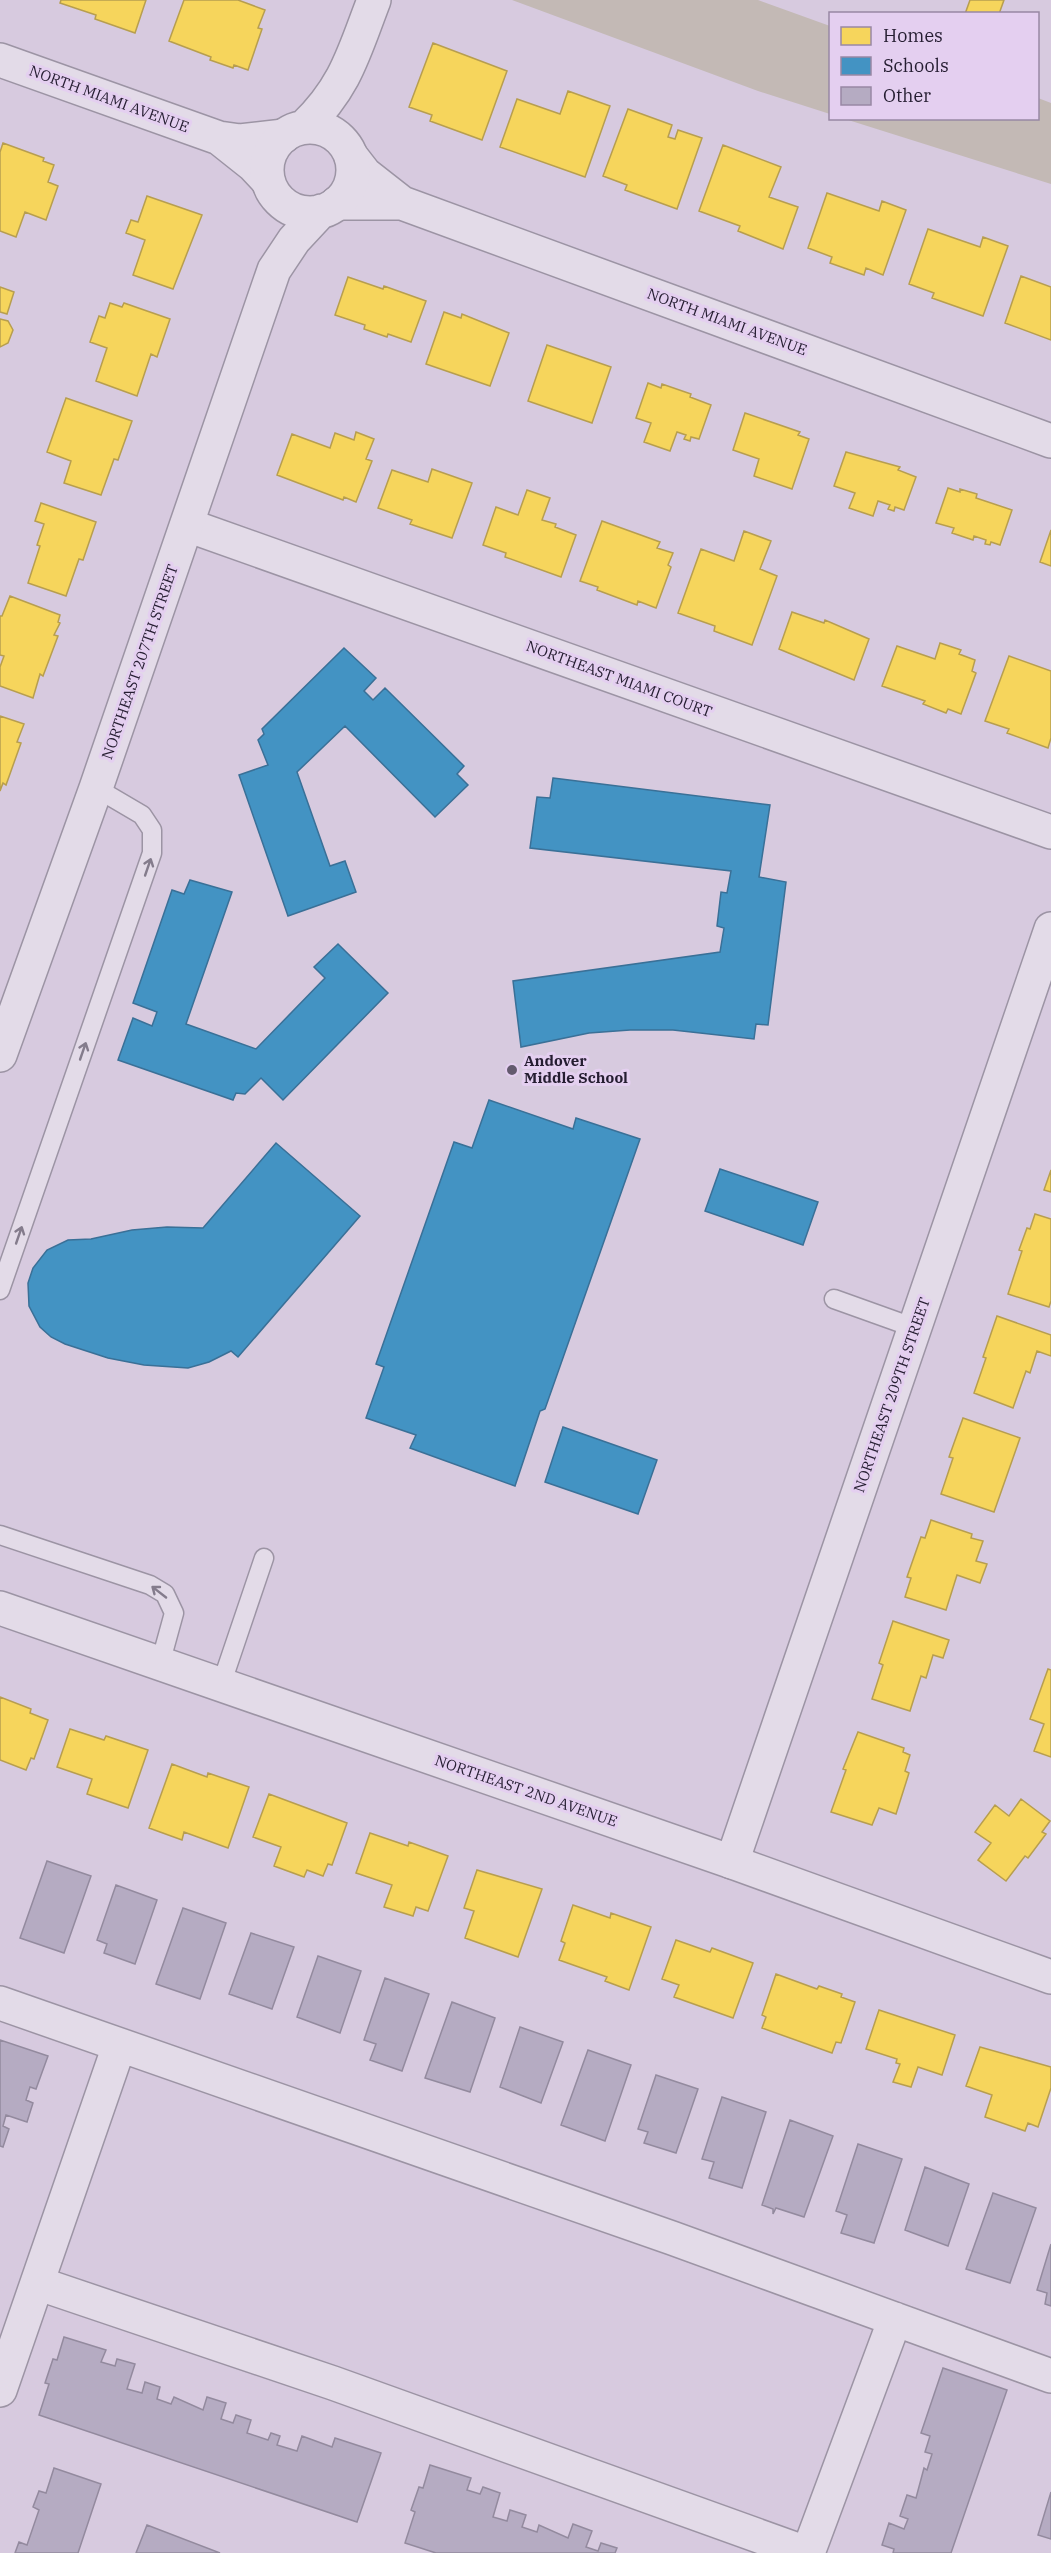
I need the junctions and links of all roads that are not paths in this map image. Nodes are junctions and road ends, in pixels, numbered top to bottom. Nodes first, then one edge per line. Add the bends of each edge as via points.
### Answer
1 (374, 0) edge
2 (0, 60) edge
3 (344, 78) junction
4 (294, 131) junction
5 (219, 138) junction
6 (347, 149) junction
7 (271, 187) junction
8 (402, 203) junction
9 (329, 207) junction
10 (275, 268) junction
11 (1051, 441) edge
12 (187, 525) junction
13 (96, 788) junction
14 (1051, 832) edge
15 (1051, 928) edge
16 (0, 1055) edge
17 (0, 1290) edge
18 (834, 1299) dead end
19 (915, 1328) junction
20 (0, 1535) edge
21 (264, 1558) dead end
22 (0, 1608) edge
23 (160, 1664) junction
24 (221, 1685) junction
25 (732, 1862) junction
26 (1051, 1977) edge
27 (0, 2003) edge
28 (119, 2046) junction
29 (37, 2283) junction
30 (895, 2319) junction
31 (1051, 2376) edge
32 (0, 2390) edge
33 (807, 2553) edge

1 - 3 street
2 - 5 street, NORTH MIAMI AVENUE
3 - 4 street via 330,100
3 - 6 street via 341,102
4 - 5 street, NORTH MIAMI AVENUE via 240,141
4 - 6 street via 326,130
4 - 7 street via 278,141 270,153 267,168
5 - 7 street, NORTH MIAMI AVENUE via 253,165
6 - 8 street, NORTH MIAMI AVENUE via 365,174
6 - 9 street via 353,171 350,186
7 - 9 street via 283,203 295,210 307,213
7 - 10 street, NORTHEAST 207TH STREET via 277,234
8 - 9 street, NORTH MIAMI AVENUE
8 - 11 street, NORTH MIAMI AVENUE
9 - 10 street, NORTHEAST 207TH STREET via 294,240
10 - 12 street, NORTHEAST 207TH STREET
12 - 13 street, NORTHEAST 207TH STREET
12 - 14 street, NORTHEAST MIAMI COURT
13 - 16 street, NORTHEAST 207TH STREET
17 -> 13 lane via 152,854 152,830 142,815
15 - 19 street, NORTHEAST 209TH STREET
18 - 19 lane
19 - 25 street, NORTHEAST 209TH STREET
23 -> 20 lane via 174,1613 165,1594 150,1585
21 - 24 lane
22 - 23 street, NORTHEAST 2ND AVENUE
23 - 24 street, NORTHEAST 2ND AVENUE
24 - 25 street, NORTHEAST 2ND AVENUE
25 - 26 street, NORTHEAST 2ND AVENUE
27 - 28 street
28 - 29 street
28 - 30 street
29 - 32 street
29 - 33 street via 333,2383
30 - 31 street
30 - 33 street

